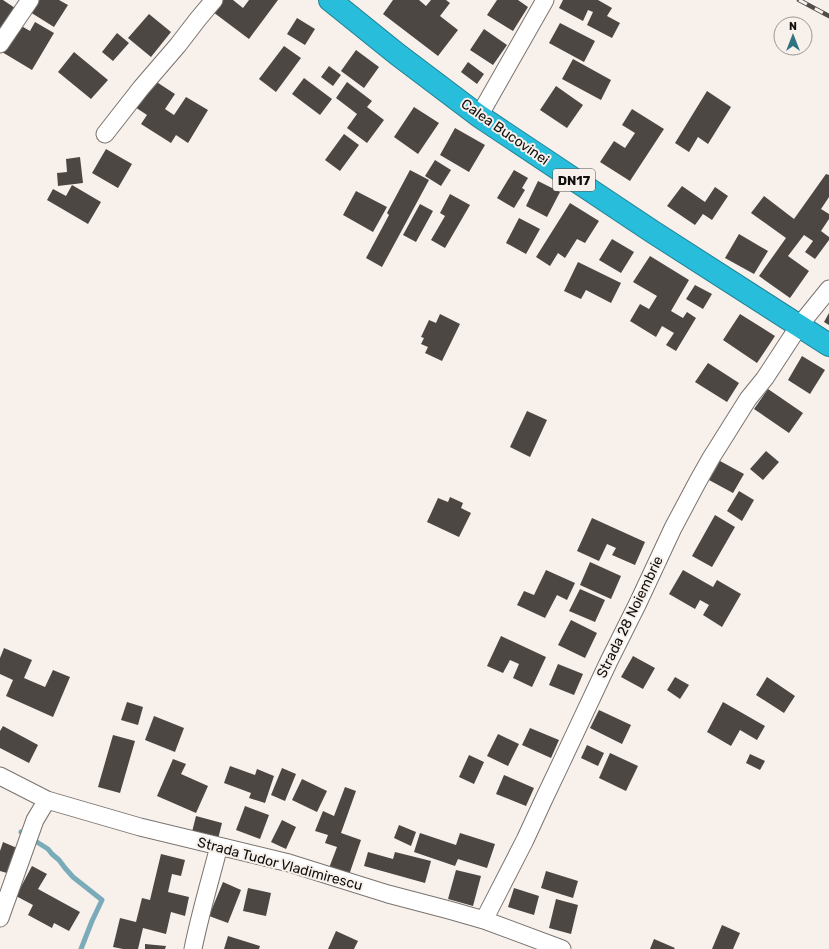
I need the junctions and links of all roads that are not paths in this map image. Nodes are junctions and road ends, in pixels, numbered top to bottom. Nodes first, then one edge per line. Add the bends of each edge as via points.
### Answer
1 (30, 0) edge
2 (214, 0) edge
3 (330, 0) edge
4 (543, 1) edge
5 (0, 44) edge
6 (479, 116) junction
7 (105, 134) dead end
8 (829, 289) edge
9 (799, 326) junction
10 (829, 345) edge
11 (0, 776) edge
12 (46, 800) junction
13 (219, 846) junction
14 (0, 918) edge
15 (484, 920) junction
16 (193, 949) edge
17 (562, 949) edge

1 - 5 street
2 - 7 street
3 - 6 highway, Calea Bucovinei / DN17
4 - 6 street
6 - 9 highway, Calea Bucovinei / DN17
8 - 9 street, Strada 28 Noiembrie
9 - 10 highway, Calea Bucovinei / DN17
9 - 15 street, Strada 28 Noiembrie via 711,458 673,528 525,840
11 - 12 street, Strada Tudor Vladimirescu
12 - 13 street, Strada Tudor Vladimirescu
12 - 14 street via 35,820
13 - 15 street, Strada Tudor Vladimirescu via 289,863
13 - 16 street
15 - 17 street, Strada Tudor Vladimirescu

